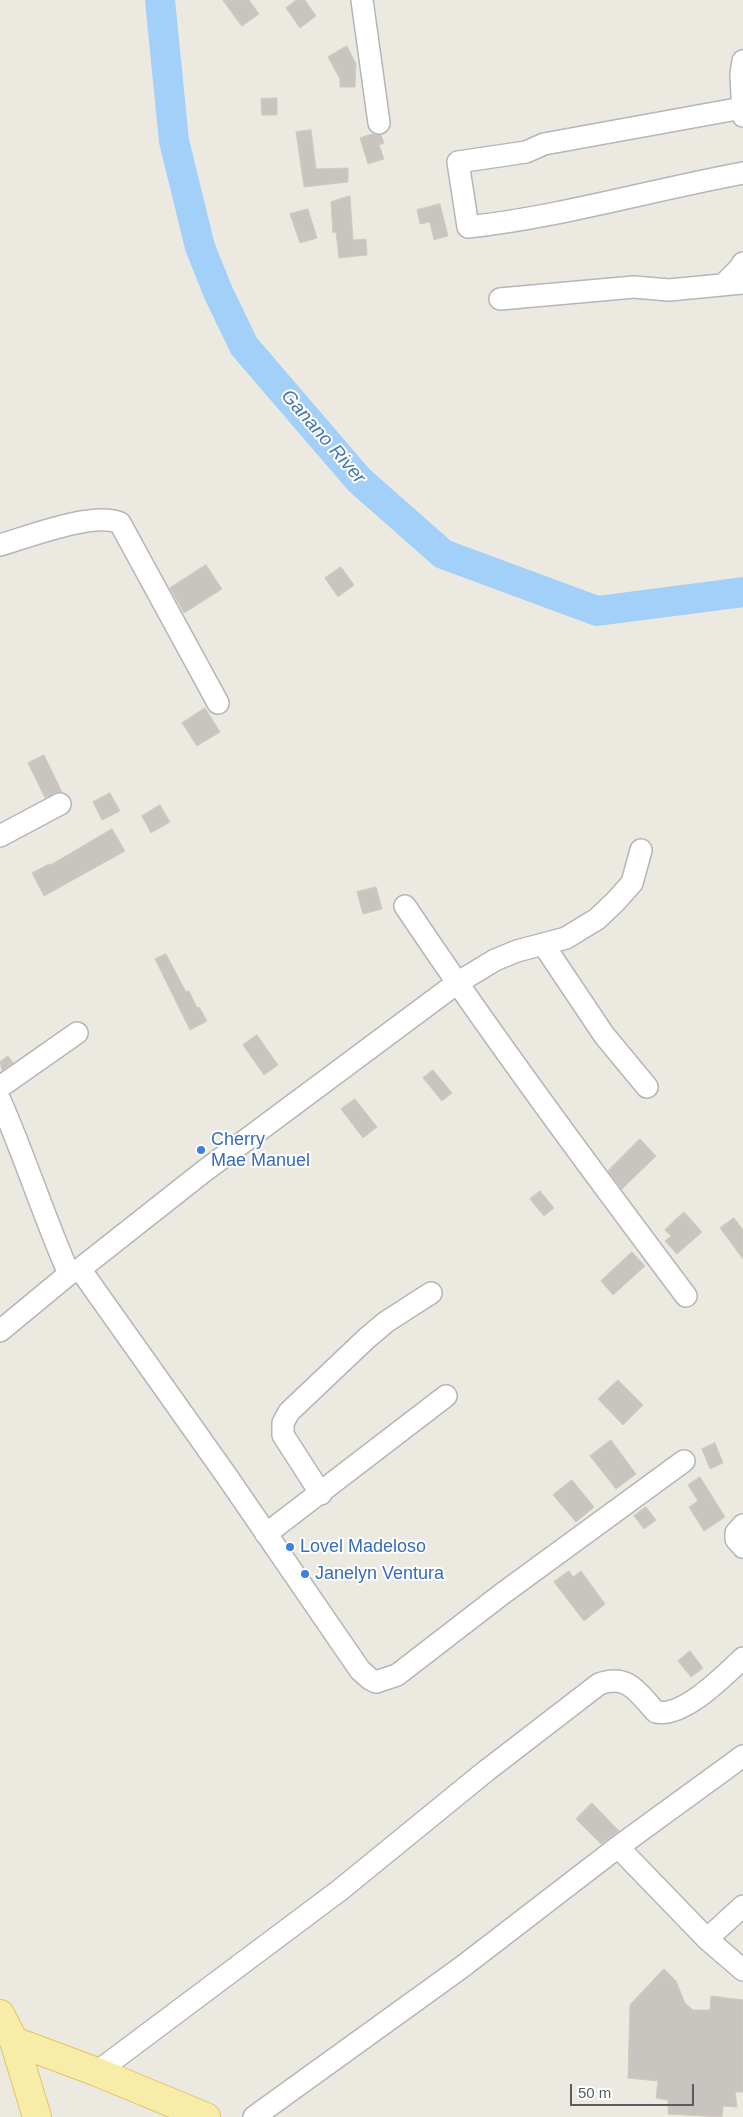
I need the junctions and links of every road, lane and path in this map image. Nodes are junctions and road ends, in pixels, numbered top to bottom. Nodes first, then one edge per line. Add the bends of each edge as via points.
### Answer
1 (362, 0) edge
2 (743, 61) edge
3 (743, 112) edge
4 (379, 123) dead end
5 (743, 173) edge
6 (743, 262) edge
7 (733, 284) edge
8 (500, 299) dead end
9 (0, 545) edge
10 (218, 703) dead end
11 (60, 804) dead end
12 (0, 836) edge
13 (641, 850) dead end
14 (405, 906) dead end
15 (543, 944) junction
16 (456, 982) junction
17 (76, 1033) dead end
18 (647, 1086) dead end
19 (0, 1087) edge
20 (0, 1100) edge
21 (74, 1272) junction
22 (431, 1293) dead end
23 (686, 1296) dead end
24 (0, 1331) edge
25 (446, 1396) dead end
26 (684, 1461) dead end
27 (321, 1494) junction
28 (743, 1526) edge
29 (266, 1534) junction
30 (743, 1547) edge
31 (743, 1658) edge
32 (743, 1756) edge
33 (618, 1846) junction
34 (743, 1906) edge
35 (707, 1939) junction
36 (743, 1970) edge
37 (0, 2014) edge
38 (14, 2042) junction
39 (97, 2072) junction
40 (37, 2117) edge
41 (206, 2117) edge
42 (254, 2117) edge

1 - 4 street
2 - 3 street
3 - 5 street via 544,144 526,152 458,162 468,227 510,222
6 - 7 street
7 - 8 street via 669,290 634,287
9 - 10 street via 84,521 111,519 120,524
11 - 12 street
13 - 15 street via 632,883 615,902 597,919 566,938
14 - 16 street
15 - 16 street via 495,960
15 - 18 street via 604,1035
16 - 21 street
16 - 23 street
17 - 19 street
20 - 21 street via 42,1211
21 - 24 street
21 - 29 street
22 - 27 street via 367,1338 289,1412 282,1423 283,1435
25 - 27 street
26 - 29 street via 397,1675 383,1681 376,1682 360,1670
27 - 29 street
28 - 30 street via 736,1532 736,1538
31 - 39 street via 717,1683 670,1713 656,1712 620,1680 599,1684 340,1890
32 - 33 street
33 - 35 street
33 - 42 street via 462,1967
34 - 35 street
35 - 36 street
37 - 38 main road
38 - 39 main road
38 - 40 main road
39 - 41 main road

